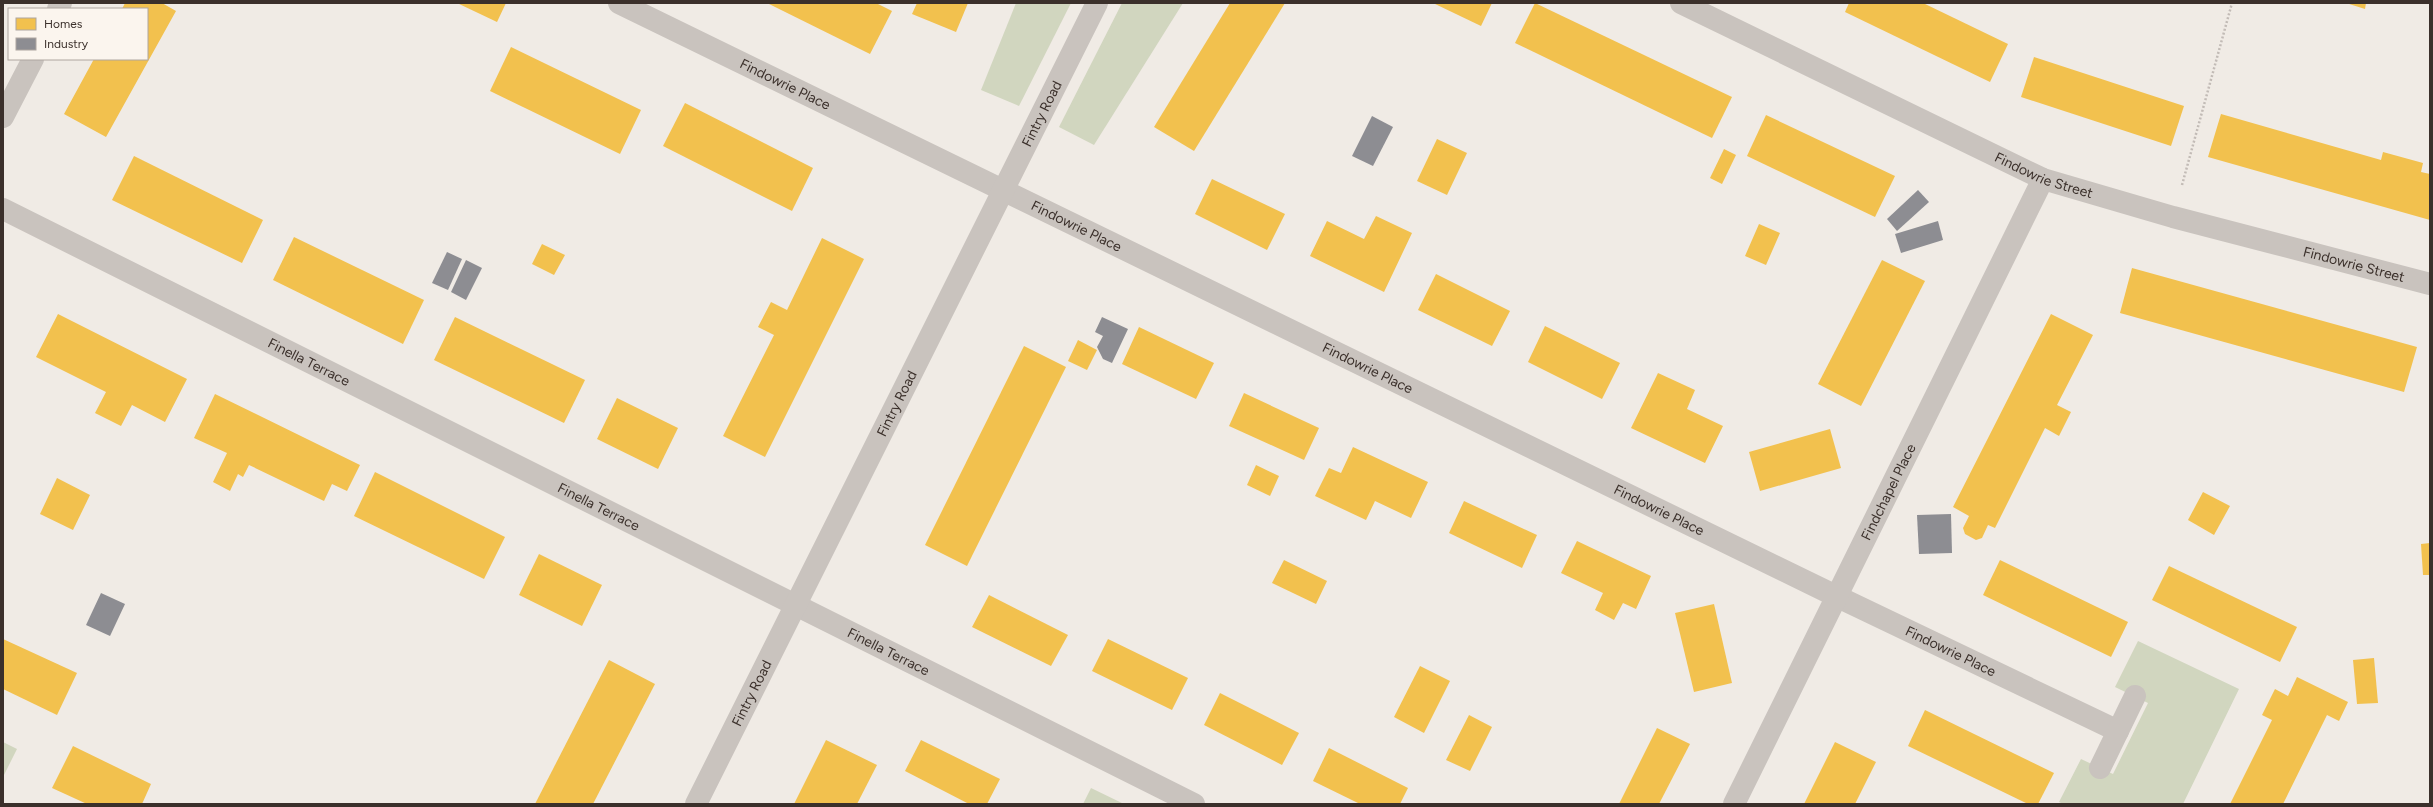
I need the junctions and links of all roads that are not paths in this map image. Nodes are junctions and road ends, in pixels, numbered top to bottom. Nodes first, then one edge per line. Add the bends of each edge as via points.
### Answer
1 (619, 3) edge
2 (1097, 3) edge
3 (1680, 3) edge
4 (32, 60) edge
5 (3, 117) edge
6 (2043, 179) junction
7 (1003, 189) junction
8 (3, 210) edge
9 (2430, 284) edge
10 (1838, 598) junction
11 (795, 606) junction
12 (2135, 696) dead end
13 (2118, 731) junction
14 (2100, 768) dead end
15 (696, 804) edge
16 (1194, 804) edge
17 (1734, 804) edge

1 - 7 street, Findowrie Place
2 - 7 street, Fintry Road
3 - 6 street, Findowrie Street
4 - 5 street
6 - 9 street, Findowrie Street via 2172,217
6 - 10 street, Findchapel Place
7 - 10 street, Findowrie Place
7 - 11 street, Fintry Road
8 - 11 street, Finella Terrace
10 - 13 street, Findowrie Place
10 - 17 street, Findchapel Place
11 - 15 street, Fintry Road
11 - 16 street, Finella Terrace
12 - 13 street
13 - 14 street

